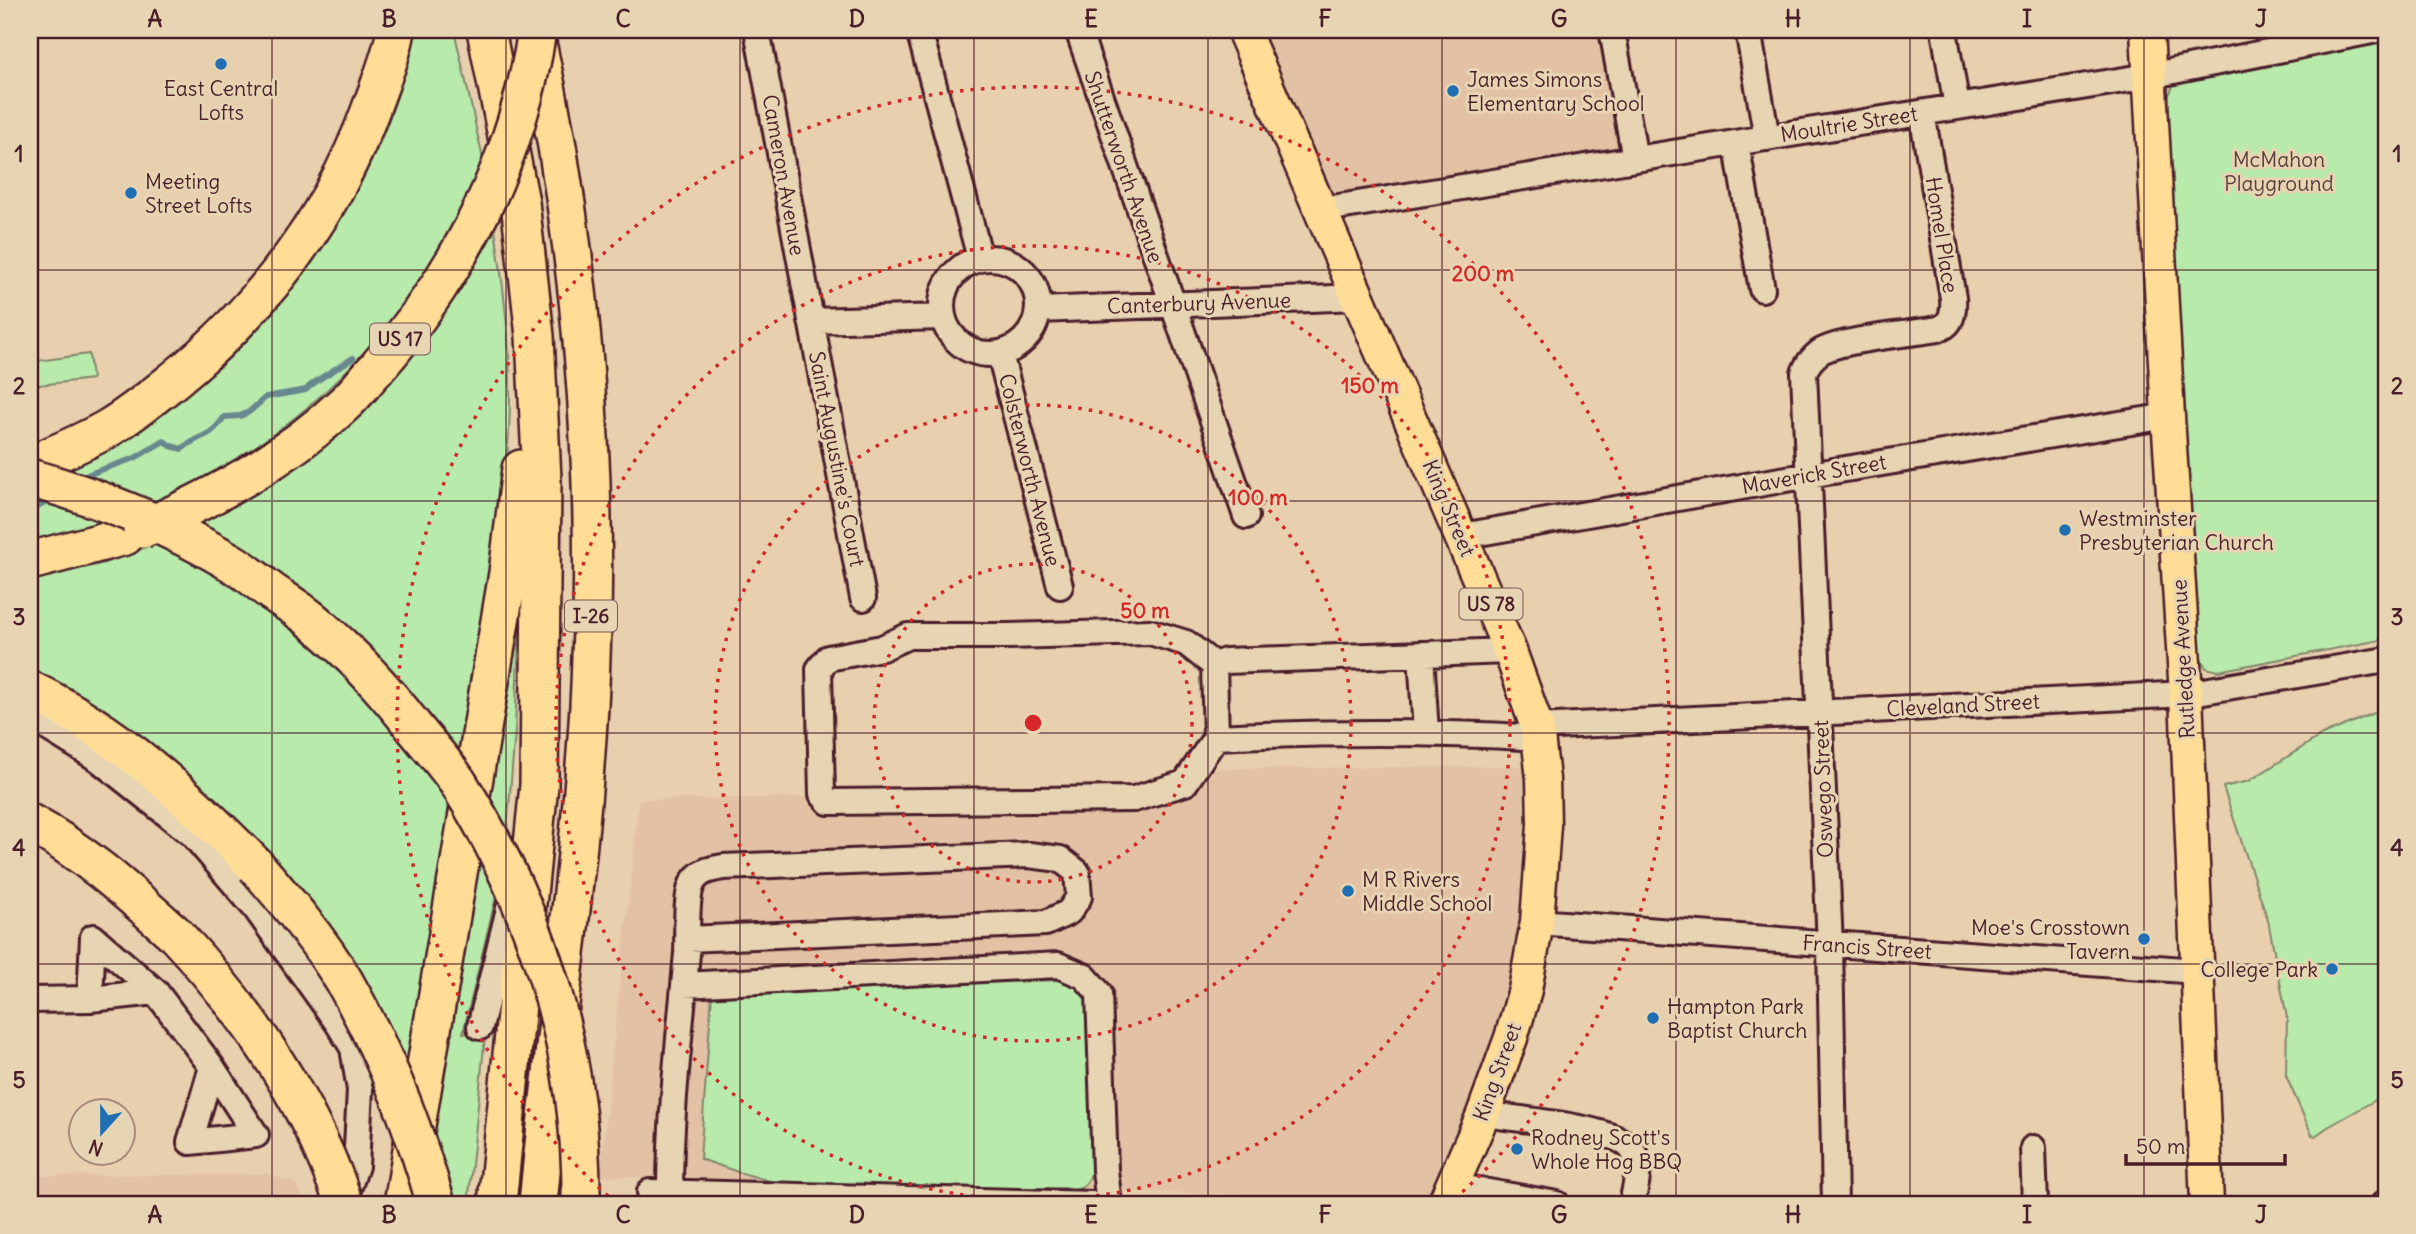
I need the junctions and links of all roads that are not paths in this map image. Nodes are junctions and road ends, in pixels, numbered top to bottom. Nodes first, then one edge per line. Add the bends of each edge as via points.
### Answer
1 (396, 30) edge
2 (486, 30) edge
3 (536, 30) edge
4 (757, 30) edge
5 (919, 30) edge
6 (1078, 30) edge
7 (1242, 30) edge
8 (1612, 30) edge
9 (1748, 30) edge
10 (1944, 30) edge
11 (2147, 30) edge
12 (2377, 30) edge
13 (2292, 38) edge
14 (2149, 76) junction
15 (1956, 107) junction
16 (1922, 113) junction
17 (1767, 138) junction
18 (1736, 143) junction
19 (1634, 159) junction
20 (1320, 210) junction
21 (980, 258) junction
22 (1762, 289) dead end
23 (1358, 297) junction
24 (1171, 304) junction
25 (1039, 310) junction
26 (942, 317) junction
27 (811, 321) junction
28 (535, 336) junction
29 (1000, 354) junction
30 (1804, 373) joint
31 (2168, 416) junction
32 (30, 465) edge
33 (1809, 475) junction
34 (30, 478) edge
35 (1246, 516) dead end
36 (1462, 536) junction
37 (30, 561) edge
38 (1060, 586) dead end
39 (863, 598) dead end
40 (1510, 650) junction
41 (1421, 654) junction
42 (2386, 660) edge
43 (1214, 665) junction
44 (30, 690) edge
45 (2186, 694) junction
46 (1820, 712) junction
47 (30, 717) edge
48 (1538, 732) junction
49 (1426, 733) junction
50 (1216, 737) junction
51 (539, 785) junction
52 (30, 823) edge
53 (1537, 922) junction
54 (688, 939) junction
55 (1830, 944) junction
56 (2197, 971) junction
57 (684, 985) junction
58 (156, 992) junction
59 (90, 999) junction
60 (30, 1000) edge
61 (480, 1027) dead end
62 (212, 1067) dead end
63 (1483, 1114) junction
64 (2033, 1148) dead end
65 (1449, 1195) edge
66 (344, 1204) edge
67 (403, 1204) edge
68 (436, 1204) edge
69 (497, 1204) edge
70 (537, 1204) edge
71 (581, 1204) edge
72 (1094, 1204) edge
73 (1109, 1204) edge
74 (1557, 1204) edge
75 (1632, 1204) edge
76 (1835, 1204) edge
77 (2035, 1204) edge
78 (2207, 1204) edge

1 - 32 highway via 362,135 342,177 271,286 159,393 109,427
2 - 28 highway, I-26, bridge via 520,202
3 - 37 highway, US 17, bridge via 532,67 514,129 493,188 464,246 422,312 344,404 292,446 181,512 125,536
3 - 70 highway, I-26, bridge via 563,177 579,310 588,424 592,587 587,737
4 - 27 street, Cameron Avenue
5 - 21 street
6 - 24 street, Shutterworth Avenue
7 - 20 main road, King Street / US 78
8 - 19 street
9 - 17 street
10 - 15 street
11 - 14 main road, Rutledge Avenue
12 - 13 street, Moultrie Street
13 - 14 street, Moultrie Street
14 - 15 street, Moultrie Street
14 - 31 main road, Rutledge Avenue
15 - 16 street, Moultrie Street
16 - 17 street, Moultrie Street
16 - 30 street, Homel Place via 1953,298 1949,323 1938,330 1837,345 1821,352
17 - 18 street, Moultrie Street
18 - 19 street, Moultrie Street
18 - 22 street
19 - 20 street, Moultrie Street
20 - 23 main road, King Street / US 78
21 - 25 street via 1005,260 1026,273 1038,296
21 - 26 street via 957,270 947,283
23 - 24 street, Canterbury Avenue
23 - 36 main road, King Street / US 78
24 - 25 street, Canterbury Avenue
24 - 35 street, Shutterworth Avenue
25 - 29 street via 1023,342
26 - 27 street
26 - 29 street via 954,339 964,346 975,353
27 - 39 street, Saint Augustine's Court
28 - 51 highway, I-26 via 542,480
28 - 67 highway via 519,502
29 - 38 street, Colsterworth Avenue
30 - 33 street, Oswego Street
31 - 33 street, Maverick Street
31 - 45 main road, Rutledge Avenue
33 - 36 street, Maverick Street
33 - 46 street, Oswego Street
34 - 71 highway, bridge via 117,507 236,565 318,625 384,689 457,782 519,894 543,958 576,1102
36 - 40 main road, King Street / US 78
40 - 41 street
40 - 48 main road, King Street / US 78
41 - 43 street via 1226,660
41 - 49 street
42 - 45 street, Cleveland Street
43 - 50 street
43 - 50 street via 1186,643 1150,632 908,636 882,648 828,658 819,669 822,794 828,802 1134,799 1185,783
44 - 68 highway, bridge via 90,723 146,762 208,816 288,903 344,981 377,1045 421,1153
45 - 46 street, Cleveland Street
45 - 56 main road, Rutledge Avenue
46 - 48 street, Cleveland Street
46 - 55 street, Oswego Street
47 - 66 street via 98,759 193,835 256,909 337,1022 353,1048 360,1090 356,1166
48 - 49 street, Cleveland Street
48 - 53 main road, King Street / US 78 via 1544,825
49 - 50 street, Cleveland Street
51 - 61 street, bridge
51 - 69 highway, I-26, bridge
52 - 66 highway, bridge via 136,899 210,971 265,1045 314,1131
53 - 55 street, Francis Street
53 - 63 main road, King Street / US 78 via 1525,990
54 - 54 street via 1046,923 1069,912 1079,897 1077,872 1060,859 1028,855 705,870 693,880 690,890
54 - 57 street
55 - 56 street, Francis Street
55 - 76 street, Oswego Street
56 - 78 main road, Rutledge Avenue
57 - 72 street via 660,1193
57 - 73 street via 1058,965 1084,976 1099,993
58 - 59 street
58 - 59 street via 93,937
58 - 62 street
59 - 60 street
63 - 65 main road, King Street / US 78
63 - 75 street via 1617,1137 1632,1148 1637,1159
64 - 77 street
65 - 74 street

